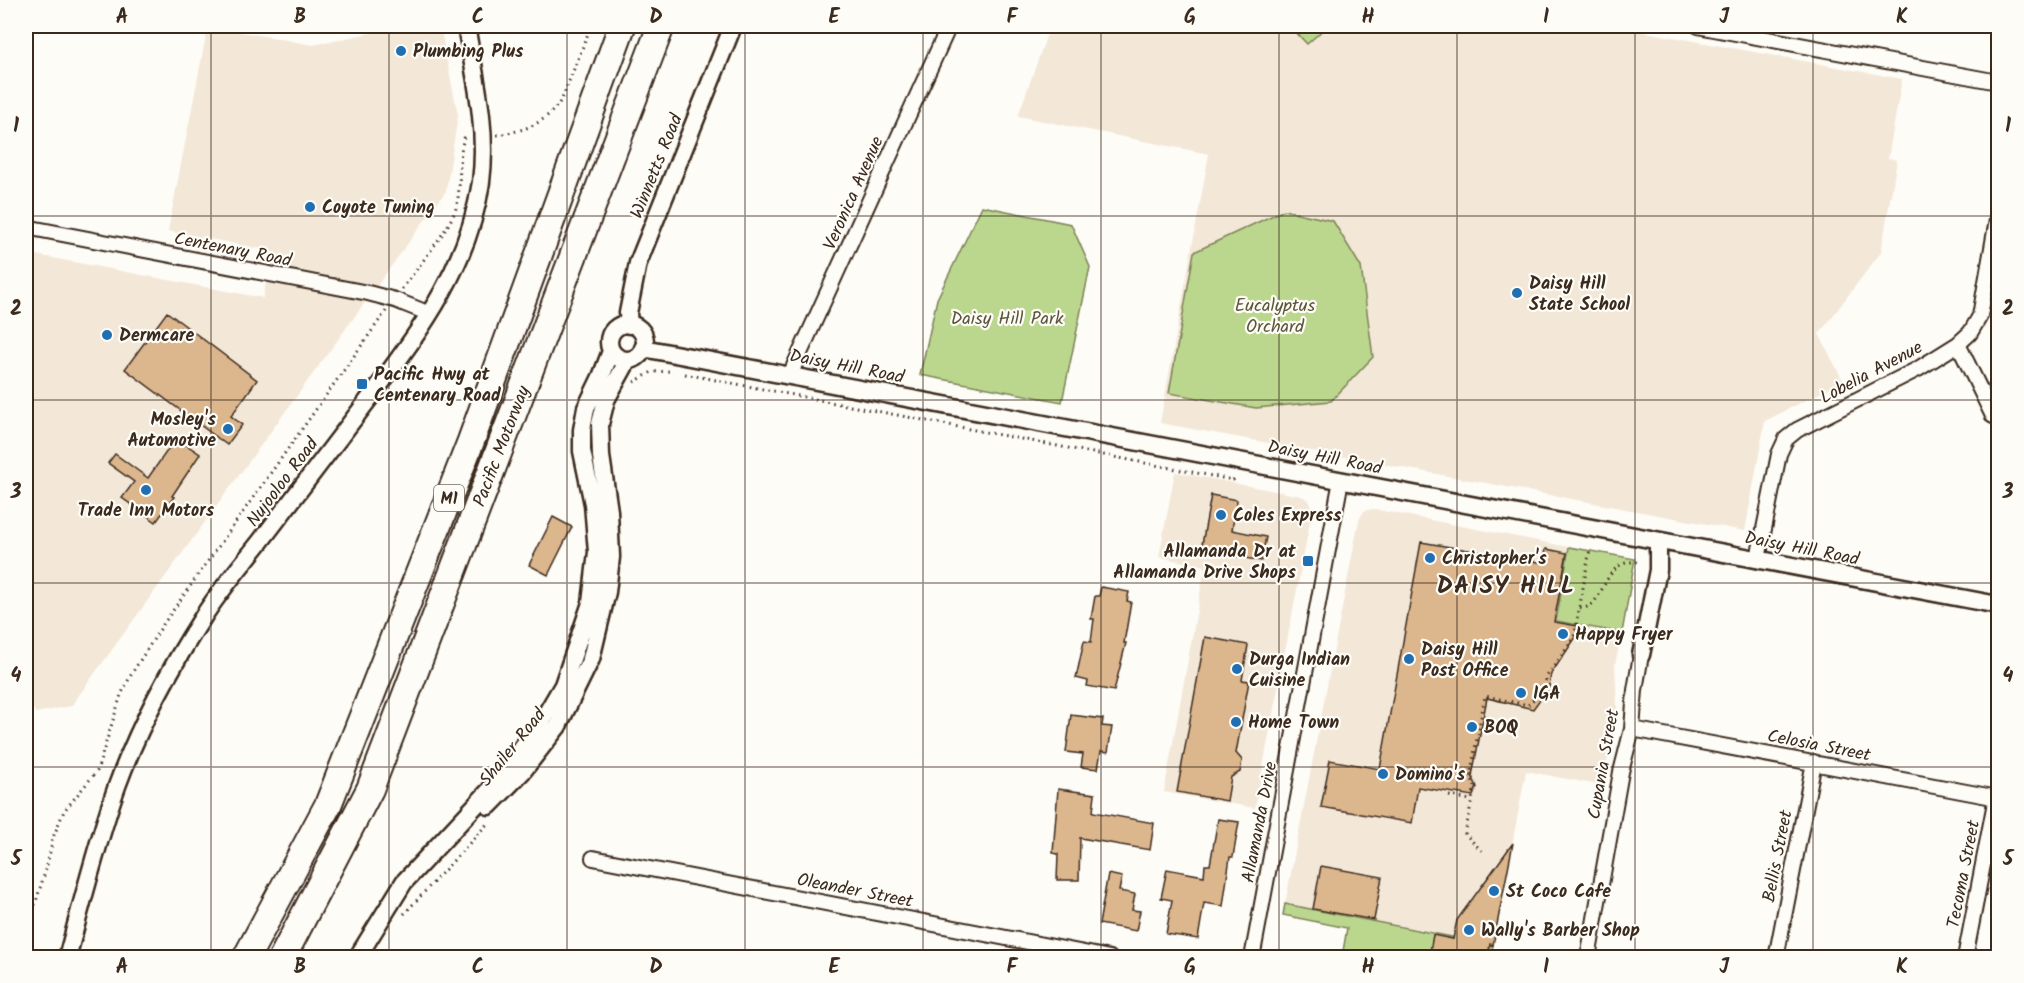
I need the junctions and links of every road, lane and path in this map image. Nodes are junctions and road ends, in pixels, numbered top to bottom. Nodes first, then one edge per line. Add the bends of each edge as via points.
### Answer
1 (466, 26) edge
2 (591, 26) edge
3 (622, 26) edge
4 (661, 26) edge
5 (733, 26) edge
6 (949, 26) edge
7 (1698, 26) edge
8 (1998, 82) edge
9 (483, 137) junction
10 (1998, 214) edge
11 (26, 227) edge
12 (395, 300) junction
13 (430, 314) junction
14 (629, 325) junction
15 (1958, 344) junction
16 (643, 348) junction
17 (611, 351) junction
18 (628, 360) junction
19 (658, 371) dead end
20 (790, 375) junction
21 (1993, 416) dead end
22 (1233, 480) dead end
23 (1341, 480) junction
24 (1658, 541) junction
25 (1590, 549) dead end
26 (1758, 559) junction
27 (1637, 562) dead end
28 (1998, 604) edge
29 (1580, 608) junction
30 (1641, 655) joint
31 (1632, 729) junction
32 (1814, 762) junction
33 (1449, 796) dead end
34 (1997, 798) edge
35 (1471, 800) junction
36 (1482, 851) dead end
37 (593, 858) dead end
38 (435, 881) dead end
39 (391, 918) junction
40 (26, 933) edge
41 (67, 957) edge
42 (246, 957) edge
43 (282, 957) edge
44 (357, 957) edge
45 (1110, 957) edge
46 (1252, 957) edge
47 (1588, 957) edge
48 (1776, 957) edge
49 (1965, 957) edge

1 - 9 street, Nujooloo Road
2 - 9 path via 562,99 547,117 528,128
3 - 42 highway, Pacific Motorway / M1 via 475,430 328,805
4 - 43 highway, Pacific Motorway / M1 via 370,789
5 - 14 street, Winnetts Road via 638,263
6 - 20 street, Veronica Avenue
7 - 8 street
9 - 12 path via 464,138 455,210
9 - 13 street, Nujooloo Road via 481,182 473,223 460,261
10 - 15 street, Lobelia Avenue via 1980,316
11 - 12 street, Centenary Road
12 - 13 street, Centenary Road
12 - 40 path via 132,673 97,771 64,811 54,835
13 - 41 street, Nujooloo Road via 204,614 163,684 117,787
14 - 16 street via 642,333
14 - 17 street via 614,330 609,340
15 - 21 street
15 - 26 street, Lobelia Avenue via 1918,369 1797,430 1786,440 1779,454
16 - 18 street via 637,357
16 - 20 street, Daisy Hill Road
17 - 18 street
17 - 39 street, Shailer Road via 586,408 582,430 597,552 591,603 563,685 542,721 490,790 404,882
18 - 39 street, Shailer Road via 606,400 600,424 611,557 591,659 558,726 522,772 473,822
19 - 22 path
20 - 23 street, Daisy Hill Road
23 - 24 street, Daisy Hill Road
23 - 46 street, Allamanda Drive
24 - 26 street, Daisy Hill Road
24 - 30 street, Cupania Street via 1658,570
25 - 29 path
26 - 28 street, Daisy Hill Road
27 - 29 path via 1627,561 1612,571 1593,604
29 - 35 path via 1574,638 1547,676 1544,688 1528,705 1485,696 1470,776 1474,785
30 - 31 street, Cupania Street
31 - 32 street, Celosia Street
31 - 47 street, Cupania Street
32 - 34 street, Celosia Street
32 - 48 street, Bellis Street
33 - 35 path
34 - 49 street, Tecoma Street
35 - 36 path via 1465,834
37 - 45 street, Oleander Street
38 - 39 path
39 - 44 street, Shailer Road

